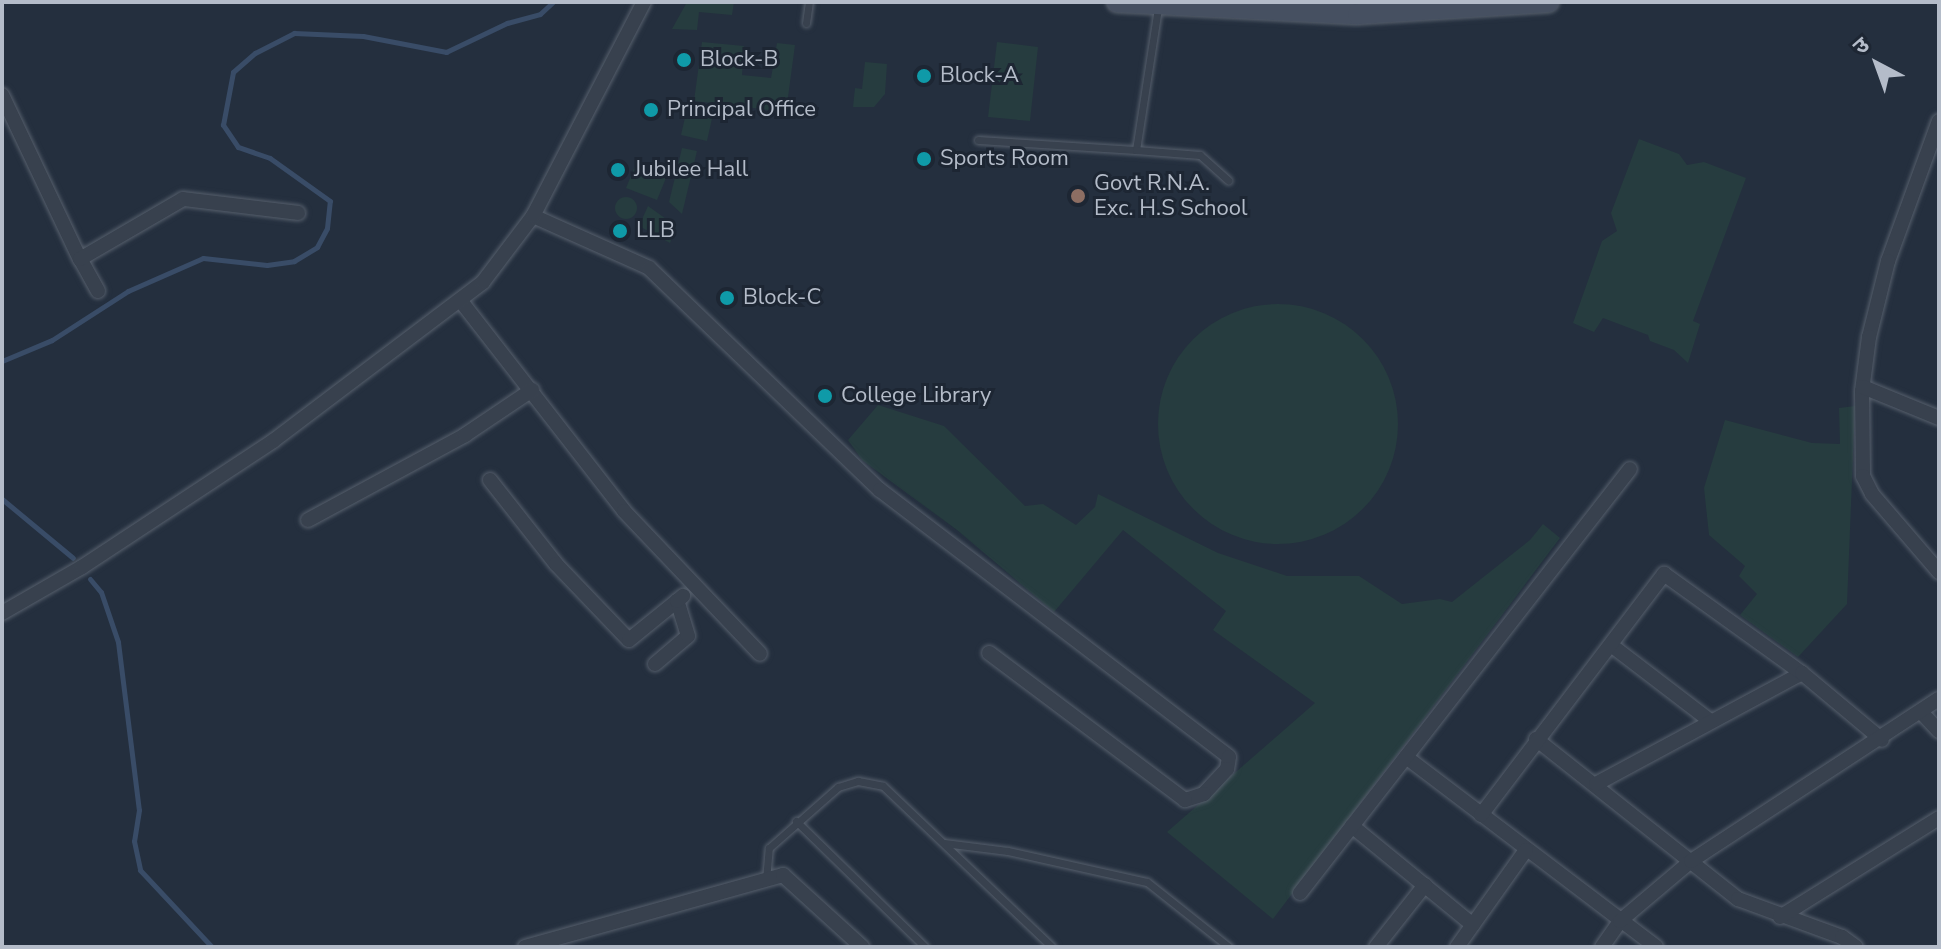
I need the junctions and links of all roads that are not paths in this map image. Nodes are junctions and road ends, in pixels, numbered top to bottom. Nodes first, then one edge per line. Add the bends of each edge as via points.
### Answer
1 (644, 2) edge
2 (809, 2) edge
3 (1117, 2) edge
4 (1255, 2) edge
5 (1450, 2) edge
6 (1549, 2) edge
7 (1159, 4) junction
8 (806, 23) dead end
9 (2, 95) edge
10 (1939, 121) edge
11 (978, 140) dead end
12 (1136, 150) junction
13 (1228, 180) dead end
14 (298, 213) dead end
15 (533, 216) junction
16 (80, 259) junction
17 (98, 291) dead end
18 (460, 300) junction
19 (1863, 387) junction
20 (532, 390) junction
21 (1939, 418) edge
22 (1630, 469) dead end
23 (490, 480) dead end
24 (308, 520) dead end
25 (1939, 572) edge
26 (693, 587) junction
27 (677, 601) junction
28 (2, 613) edge
29 (1611, 645) junction
30 (989, 653) dead end
31 (760, 654) dead end
32 (655, 664) dead end
33 (1802, 673) junction
34 (1939, 699) edge
35 (1922, 713) junction
36 (1709, 720) junction
37 (1939, 731) edge
38 (1536, 739) junction
39 (1882, 740) junction
40 (1406, 757) junction
41 (1596, 784) junction
42 (1481, 815) junction
43 (1939, 818) edge
44 (796, 821) junction
45 (1352, 826) junction
46 (942, 843) junction
47 (1526, 850) junction
48 (1691, 861) junction
49 (766, 880) junction
50 (1425, 885) junction
51 (1300, 893) dead end
52 (1780, 917) junction
53 (1620, 921) junction
54 (1473, 925) junction
55 (525, 947) edge
56 (862, 947) edge
57 (925, 947) edge
58 (1052, 947) edge
59 (1229, 947) edge
60 (1376, 947) edge
61 (1457, 947) edge
62 (1602, 947) edge
63 (1656, 947) edge
64 (1856, 947) edge

1 - 15 street
2 - 8 lane
3 - 7 main road
4 - 5 main road via 1359,8
6 - 7 main road via 1358,14
7 - 12 lane
9 - 16 street
10 - 19 street via 1888,261
11 - 12 lane
12 - 13 lane via 1200,155
14 - 16 street via 183,199
15 - 18 street via 483,282
15 - 30 street via 649,268 880,490 1229,757 1227,769 1204,794 1185,800
16 - 17 street
18 - 20 street
18 - 28 street via 273,441 82,567
19 - 21 street
19 - 25 street via 1863,476 1872,494
20 - 24 street via 465,435
20 - 26 street via 624,511
22 - 40 street
23 - 27 street via 556,564 629,640
26 - 27 street
26 - 31 street
27 - 32 street via 688,636
29 - 33 street via 1657,580 1667,574
29 - 36 street
29 - 38 street
33 - 36 street
33 - 39 street
34 - 35 street
35 - 37 street
35 - 39 street
36 - 41 street
38 - 41 street
38 - 42 street
39 - 48 street
40 - 42 street
40 - 45 street
41 - 48 street
42 - 47 street
43 - 52 street
44 - 46 lane via 838,787 858,781 883,786
44 - 49 lane via 769,848
44 - 57 lane
45 - 50 street
45 - 51 street
46 - 58 lane
46 - 59 lane via 1008,851 1147,882
47 - 53 street
47 - 54 street
48 - 52 street via 1738,899
48 - 53 street
49 - 55 street
49 - 56 street via 783,875
50 - 54 street
50 - 60 street
52 - 64 street via 1842,937
53 - 62 street
53 - 63 street
54 - 61 street

